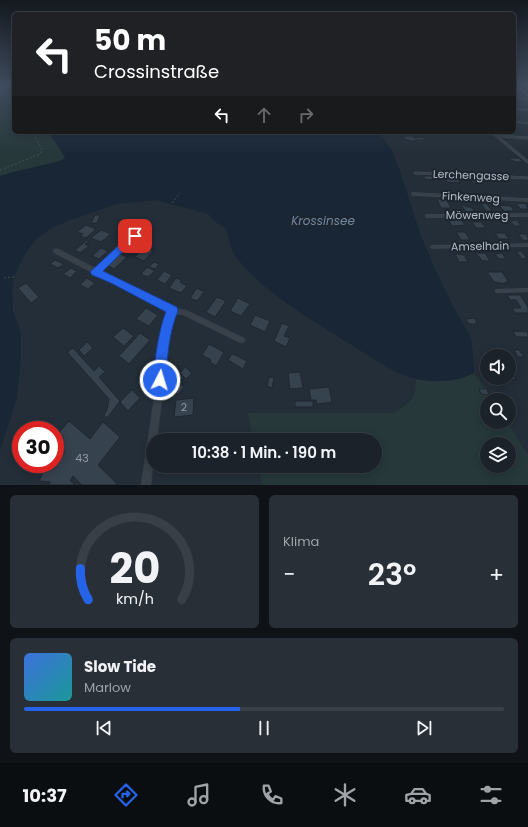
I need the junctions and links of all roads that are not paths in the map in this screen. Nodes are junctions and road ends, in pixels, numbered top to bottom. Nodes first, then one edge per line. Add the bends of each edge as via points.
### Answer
1 (516, 109) edge
2 (528, 110) edge
3 (516, 122) edge
4 (528, 123) edge
5 (494, 134) edge
6 (498, 136) junction
7 (528, 138) edge
8 (528, 162) edge
9 (415, 173) dead end
10 (528, 178) edge
11 (413, 194) dead end
12 (528, 200) edge
13 (528, 215) edge
14 (427, 216) dead end
15 (135, 236) dead end
16 (528, 245) edge
17 (432, 247) dead end
18 (56, 252) dead end
19 (95, 272) junction
20 (528, 290) edge
21 (497, 291) dead end
22 (173, 311) junction
23 (241, 340) dead end
24 (146, 485) edge

1 - 2 lane
3 - 4 lane
5 - 6 lane
6 - 7 lane
6 - 8 lane
9 - 10 lane, Lerchengasse
11 - 12 lane, Finkenweg
13 - 14 lane, Möwenweg
15 - 19 lane
16 - 17 lane, Amselhain
18 - 19 street
19 - 22 street
20 - 21 lane
22 - 23 street via 184,312
22 - 24 street via 160,365

